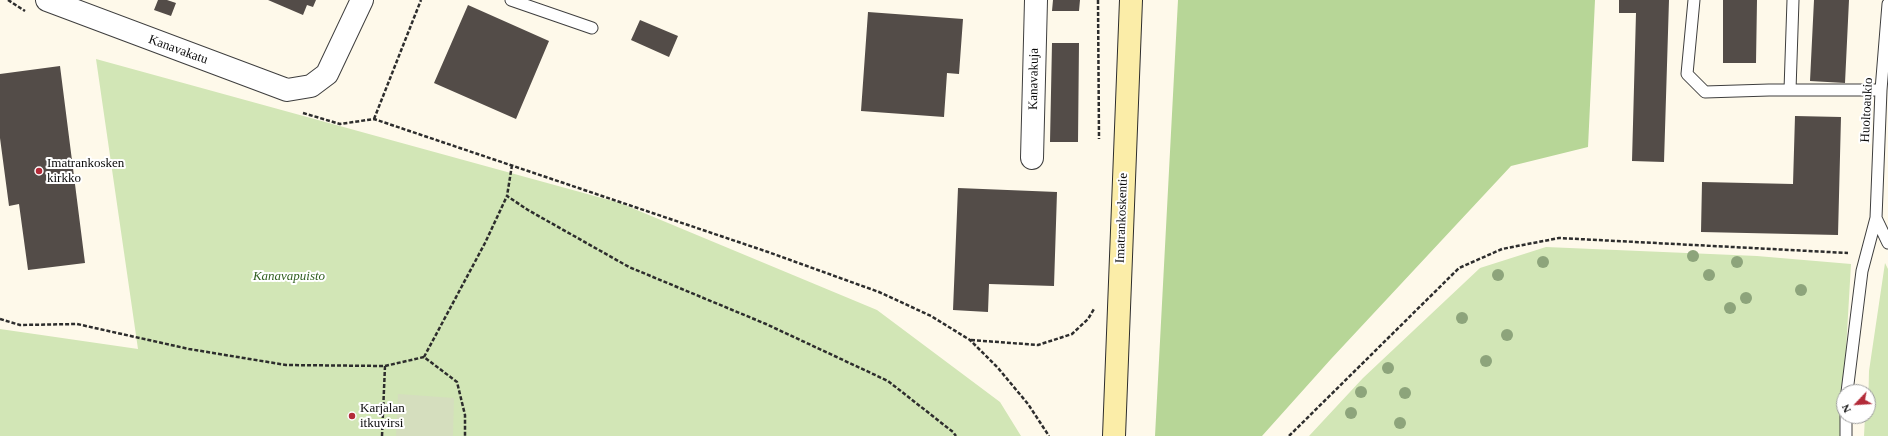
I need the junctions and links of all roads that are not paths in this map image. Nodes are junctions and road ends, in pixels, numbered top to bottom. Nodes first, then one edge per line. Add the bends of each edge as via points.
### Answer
1 (47, 0) edge
2 (362, 0) edge
3 (511, 0) edge
4 (1036, 0) edge
5 (1131, 0) edge
6 (1694, 0) edge
7 (1793, 0) edge
8 (1888, 4) edge
9 (592, 28) dead end
10 (1790, 90) junction
11 (1881, 90) junction
12 (1032, 158) dead end
13 (1876, 218) junction
14 (1888, 243) edge
15 (1848, 384) edge
16 (1846, 424) edge
17 (1114, 436) edge
18 (1846, 436) edge

1 - 2 street, Kanavakatu via 287,90 310,86 327,74
3 - 9 lane
4 - 12 street, Kanavakuja
5 - 17 main road, Imatrankoskentie
6 - 10 lane via 1687,74 1705,92
7 - 10 lane
8 - 11 lane, Huoltoaukio
10 - 11 lane
11 - 13 lane, Huoltoaukio
13 - 14 lane, Huoltoaukio
13 - 15 lane, Huoltoaukio via 1862,271
16 - 18 lane

